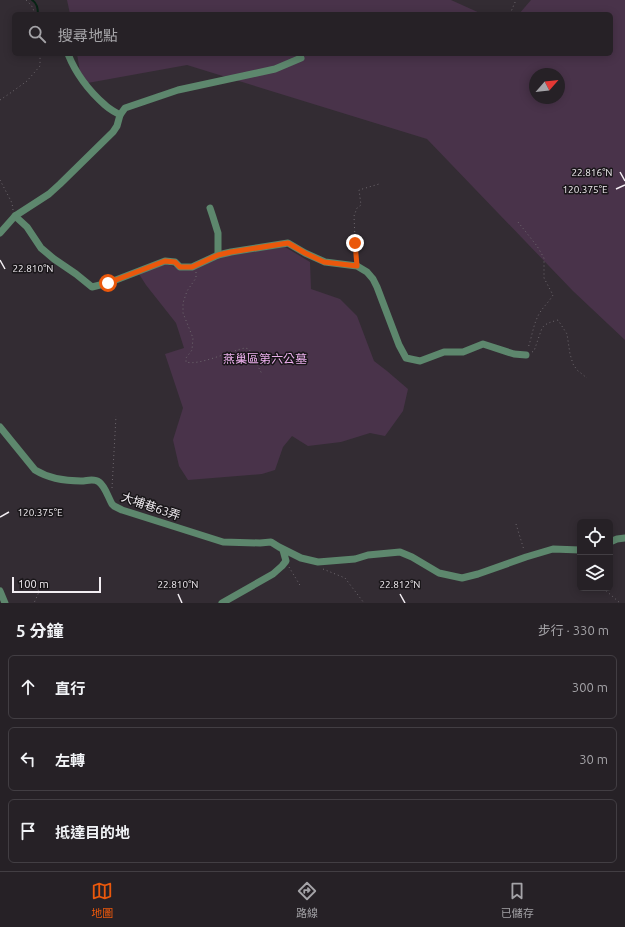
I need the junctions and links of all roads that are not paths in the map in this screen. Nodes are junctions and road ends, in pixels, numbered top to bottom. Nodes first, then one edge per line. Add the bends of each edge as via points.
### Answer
1 (69, 56) edge
2 (301, 58) dead end
3 (120, 115) junction
4 (210, 208) dead end
5 (16, 216) junction
6 (0, 233) edge
7 (218, 255) junction
8 (526, 355) road end
9 (0, 426) edge
10 (625, 538) edge
11 (613, 541) edge
12 (283, 550) junction
13 (577, 550) edge
14 (0, 592) edge
15 (5, 603) edge
16 (222, 603) edge

1 - 3 street via 82,81 105,105
2 - 3 street via 275,69 178,90 125,108
3 - 5 street via 113,132 70,175 49,194
4 - 7 street via 218,233
5 - 6 street
5 - 7 street via 41,248 92,287 165,261 175,262 180,267 192,267
7 - 8 street via 288,243 324,262 357,266 373,279 406,358 420,360 444,352 462,352 483,344 514,354
9 - 12 street, 大埔巷63弄 via 35,470 58,479 95,480 102,485 112,504 122,510 223,542 271,542
10 - 11 street
12 - 13 street, 大埔巷63弄 via 318,562 400,552 439,573 462,578 552,549
12 - 16 street via 286,561 273,574
14 - 15 street

